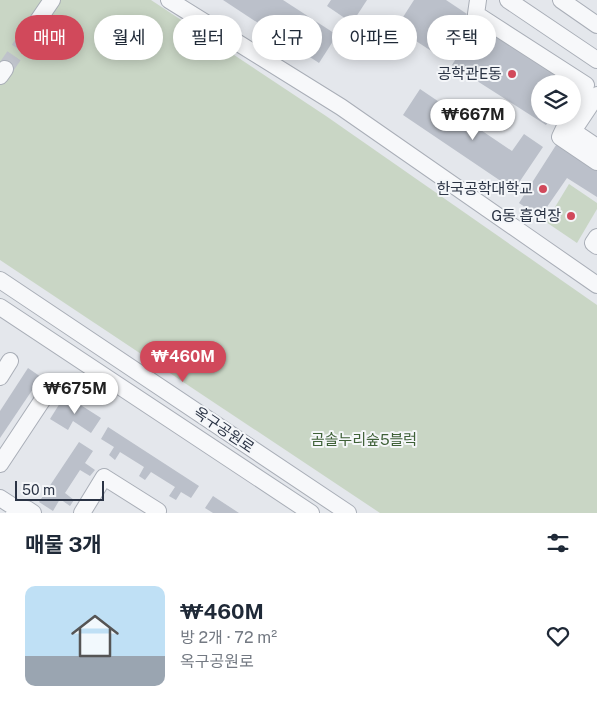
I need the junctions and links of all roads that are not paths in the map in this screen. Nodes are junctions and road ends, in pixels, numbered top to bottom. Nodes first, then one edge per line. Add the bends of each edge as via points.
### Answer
1 (52, 0) edge
2 (169, 0) edge
3 (508, 0) edge
4 (561, 0) edge
5 (477, 7) edge
6 (42, 15) edge
7 (597, 25) edge
8 (597, 62) edge
9 (593, 91) edge
10 (581, 102) edge
11 (566, 125) edge
12 (597, 147) edge
13 (597, 162) edge
14 (597, 237) edge
15 (597, 246) edge
16 (0, 280) edge
17 (597, 285) edge
18 (0, 307) edge
19 (10, 361) dead end
20 (0, 377) edge
21 (51, 387) dead end
22 (0, 464) edge
23 (0, 498) edge
24 (15, 511) edge
25 (34, 513) edge
26 (82, 513) edge
27 (157, 513) edge
28 (311, 513) edge
29 (348, 513) edge

1 - 6 street
2 - 17 street via 341,107
3 - 8 street
4 - 7 street
5 - 9 street
8 - 9 street
9 - 10 street
9 - 12 street via 573,131
11 - 13 street via 560,138
14 - 15 street via 593,243
16 - 29 street, 옥구공원로
18 - 28 street, 옥구공원로
19 - 20 street
21 - 22 street
23 - 24 street
24 - 25 street via 27,509
26 - 27 street via 104,477

